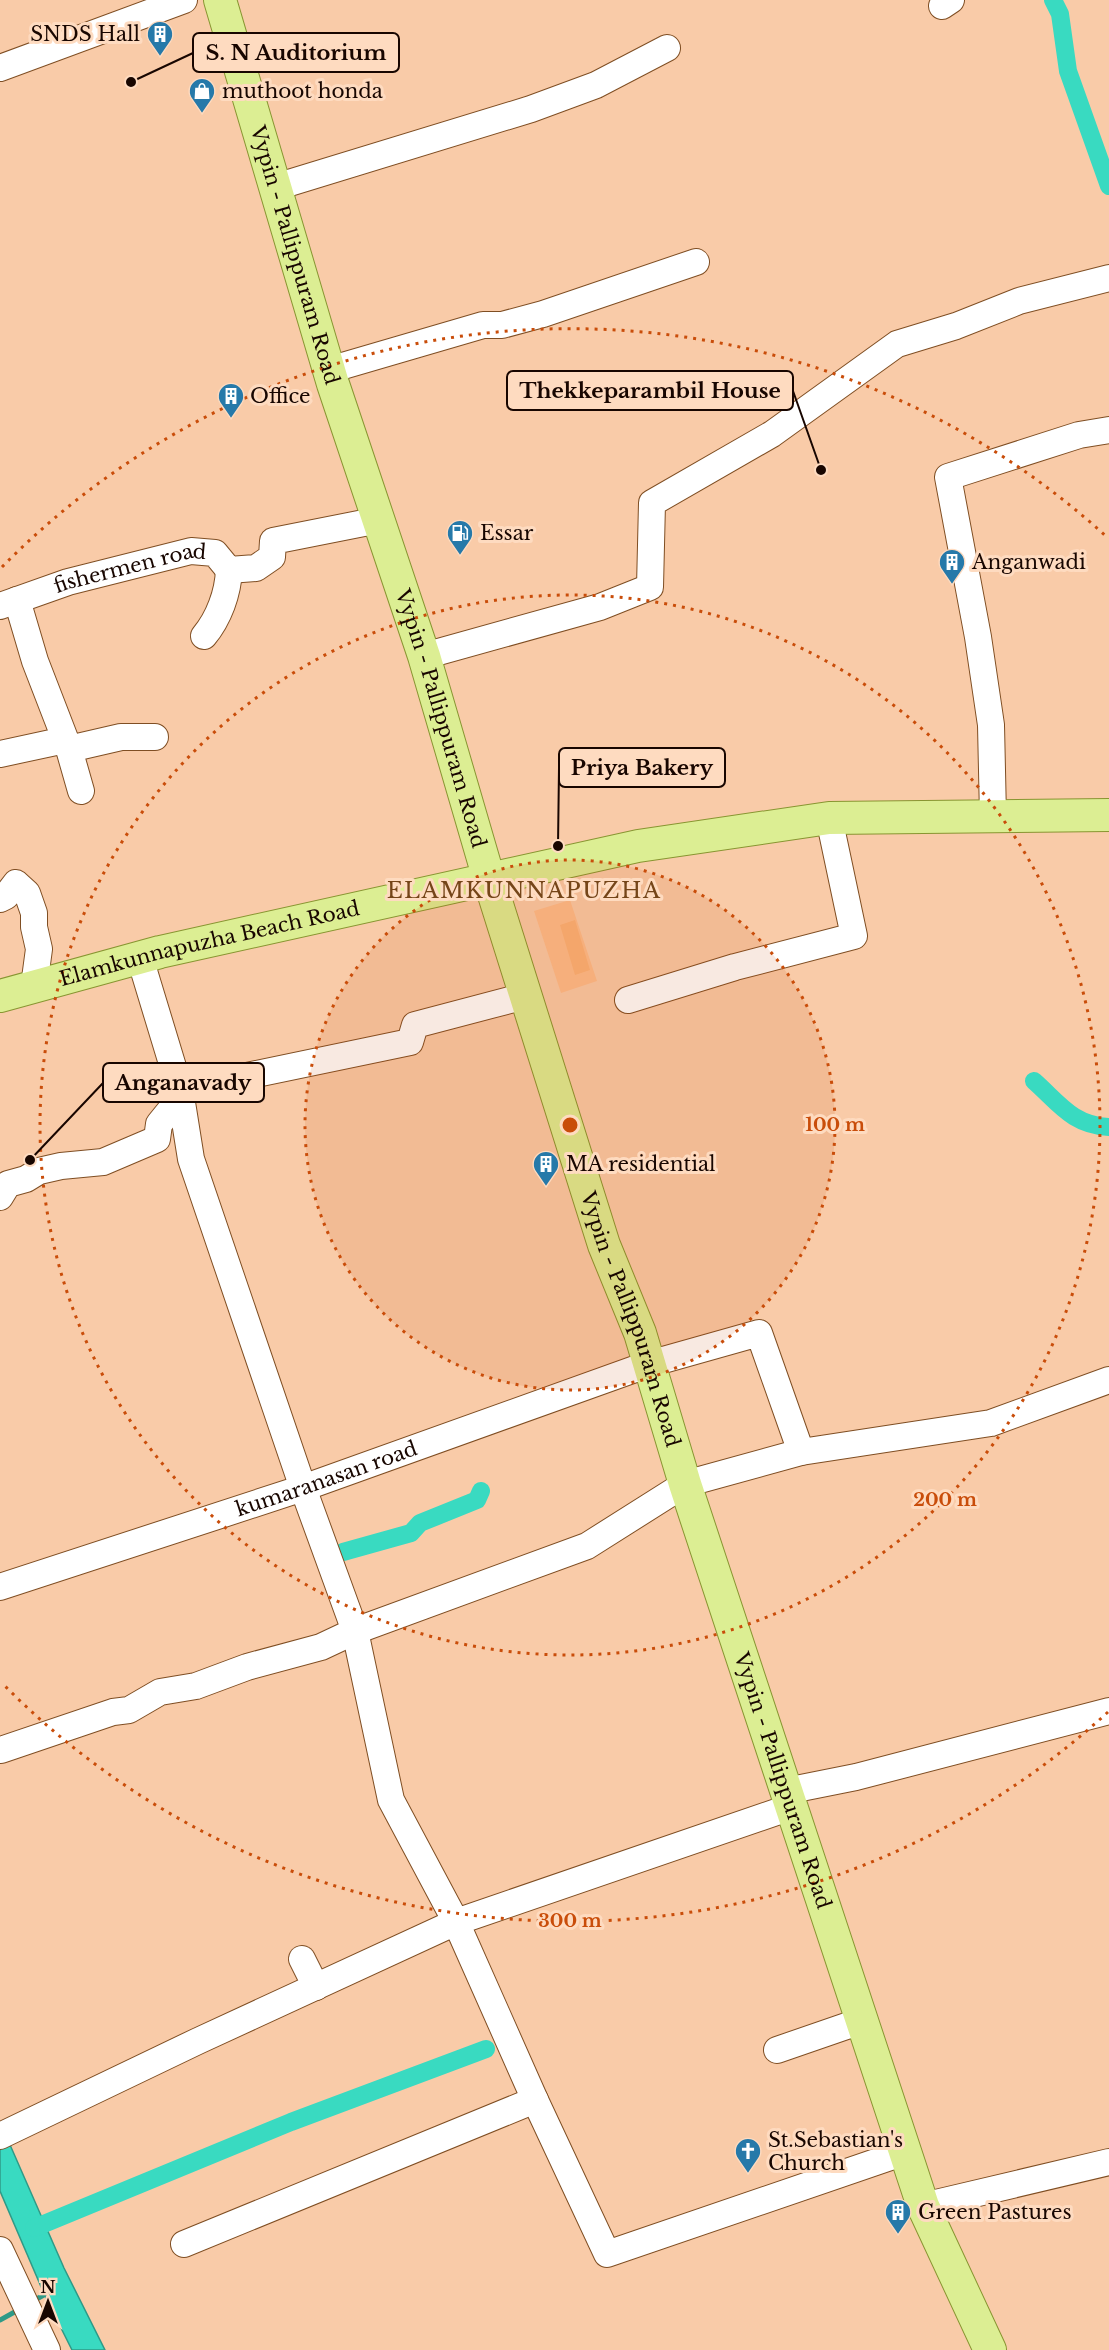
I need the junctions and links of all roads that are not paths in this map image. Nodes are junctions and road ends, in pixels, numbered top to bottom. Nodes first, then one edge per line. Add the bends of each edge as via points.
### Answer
1 (184, 0) edge
2 (220, 0) edge
3 (668, 48) dead end
4 (0, 68) edge
5 (276, 187) junction
6 (696, 262) dead end
7 (1109, 278) edge
8 (328, 370) junction
9 (1109, 430) edge
10 (378, 520) junction
11 (229, 570) junction
12 (8, 603) edge
13 (204, 636) dead end
14 (424, 656) junction
15 (155, 736) dead end
16 (67, 745) junction
17 (0, 754) edge
18 (81, 791) dead end
19 (1109, 815) edge
20 (993, 816) junction
21 (829, 818) junction
22 (489, 879) junction
23 (0, 899) edge
24 (140, 958) junction
25 (34, 986) junction
26 (0, 996) edge
27 (525, 996) junction
28 (628, 1000) dead end
29 (180, 1090) junction
30 (0, 1197) edge
31 (650, 1364) junction
32 (1109, 1380) edge
33 (801, 1452) junction
34 (685, 1484) junction
35 (303, 1488) junction
36 (0, 1587) edge
37 (355, 1631) junction
38 (1109, 1711) edge
39 (1, 1750) edge
40 (789, 1799) junction
41 (456, 1922) junction
42 (302, 1959) dead end
43 (316, 1988) junction
44 (861, 2021) junction
45 (777, 2050) dead end
46 (535, 2100) junction
47 (3, 2135) edge
48 (905, 2152) junction
49 (1109, 2162) edge
50 (923, 2206) junction
51 (184, 2244) dead end
52 (0, 2250) edge
53 (47, 2350) edge
54 (990, 2350) edge

1 - 4 street
2 - 5 main road, Vypin - Pallippuram Road
3 - 5 street via 596,85 531,109
5 - 8 main road, Vypin - Pallippuram Road
6 - 8 street via 543,314 502,325 483,325
7 - 14 street via 1019,301 897,344 772,434 651,503 650,587 600,607
8 - 10 main road, Vypin - Pallippuram Road
9 - 20 street via 1079,435 948,477 991,725
10 - 11 street, fishermen road via 273,541 272,557 256,568
10 - 14 main road, Vypin - Pallippuram Road
11 - 12 street, fishermen road via 215,553 191,550 68,582
11 - 13 street via 228,586 217,616
12 - 16 street
14 - 22 main road, Vypin - Pallippuram Road
15 - 16 street
16 - 17 street
16 - 18 street
19 - 20 main road, Elamkunnapuzha Beach Road
20 - 21 main road, Elamkunnapuzha Beach Road
21 - 22 main road, Elamkunnapuzha Beach Road via 638,846
21 - 28 street via 854,936
22 - 24 main road, Elamkunnapuzha Beach Road
22 - 27 main road, Vypin - Pallippuram Road
23 - 25 street via 16,884 27,893 39,949
24 - 25 main road, Elamkunnapuzha Beach Road
24 - 29 street
25 - 26 main road, Elamkunnapuzha Beach Road
27 - 29 street via 415,1024 410,1042
27 - 31 main road, Vypin - Pallippuram Road via 604,1245
29 - 30 street via 159,1124 157,1139 103,1162 39,1171 8,1184
29 - 35 street via 191,1159
31 - 33 street, kumaranasan road via 759,1333
31 - 34 main road, Vypin - Pallippuram Road
31 - 35 street, kumaranasan road
32 - 33 street via 991,1423
33 - 34 street
34 - 37 street via 587,1546
34 - 40 main road, Vypin - Pallippuram Road
35 - 36 street, kumaranasan road
35 - 37 street
37 - 39 street via 321,1647 196,1686 160,1692 129,1710
37 - 41 street via 391,1800
38 - 40 street via 856,1777
40 - 41 street
40 - 44 main road, Vypin - Pallippuram Road
41 - 43 street
41 - 46 street
42 - 43 street
43 - 47 street
44 - 45 street
44 - 48 main road, Vypin - Pallippuram Road
46 - 48 street via 607,2254
46 - 51 street
48 - 50 main road, Vypin - Pallippuram Road
49 - 50 street
50 - 54 main road, Vypin - Pallippuram Road
52 - 53 street

